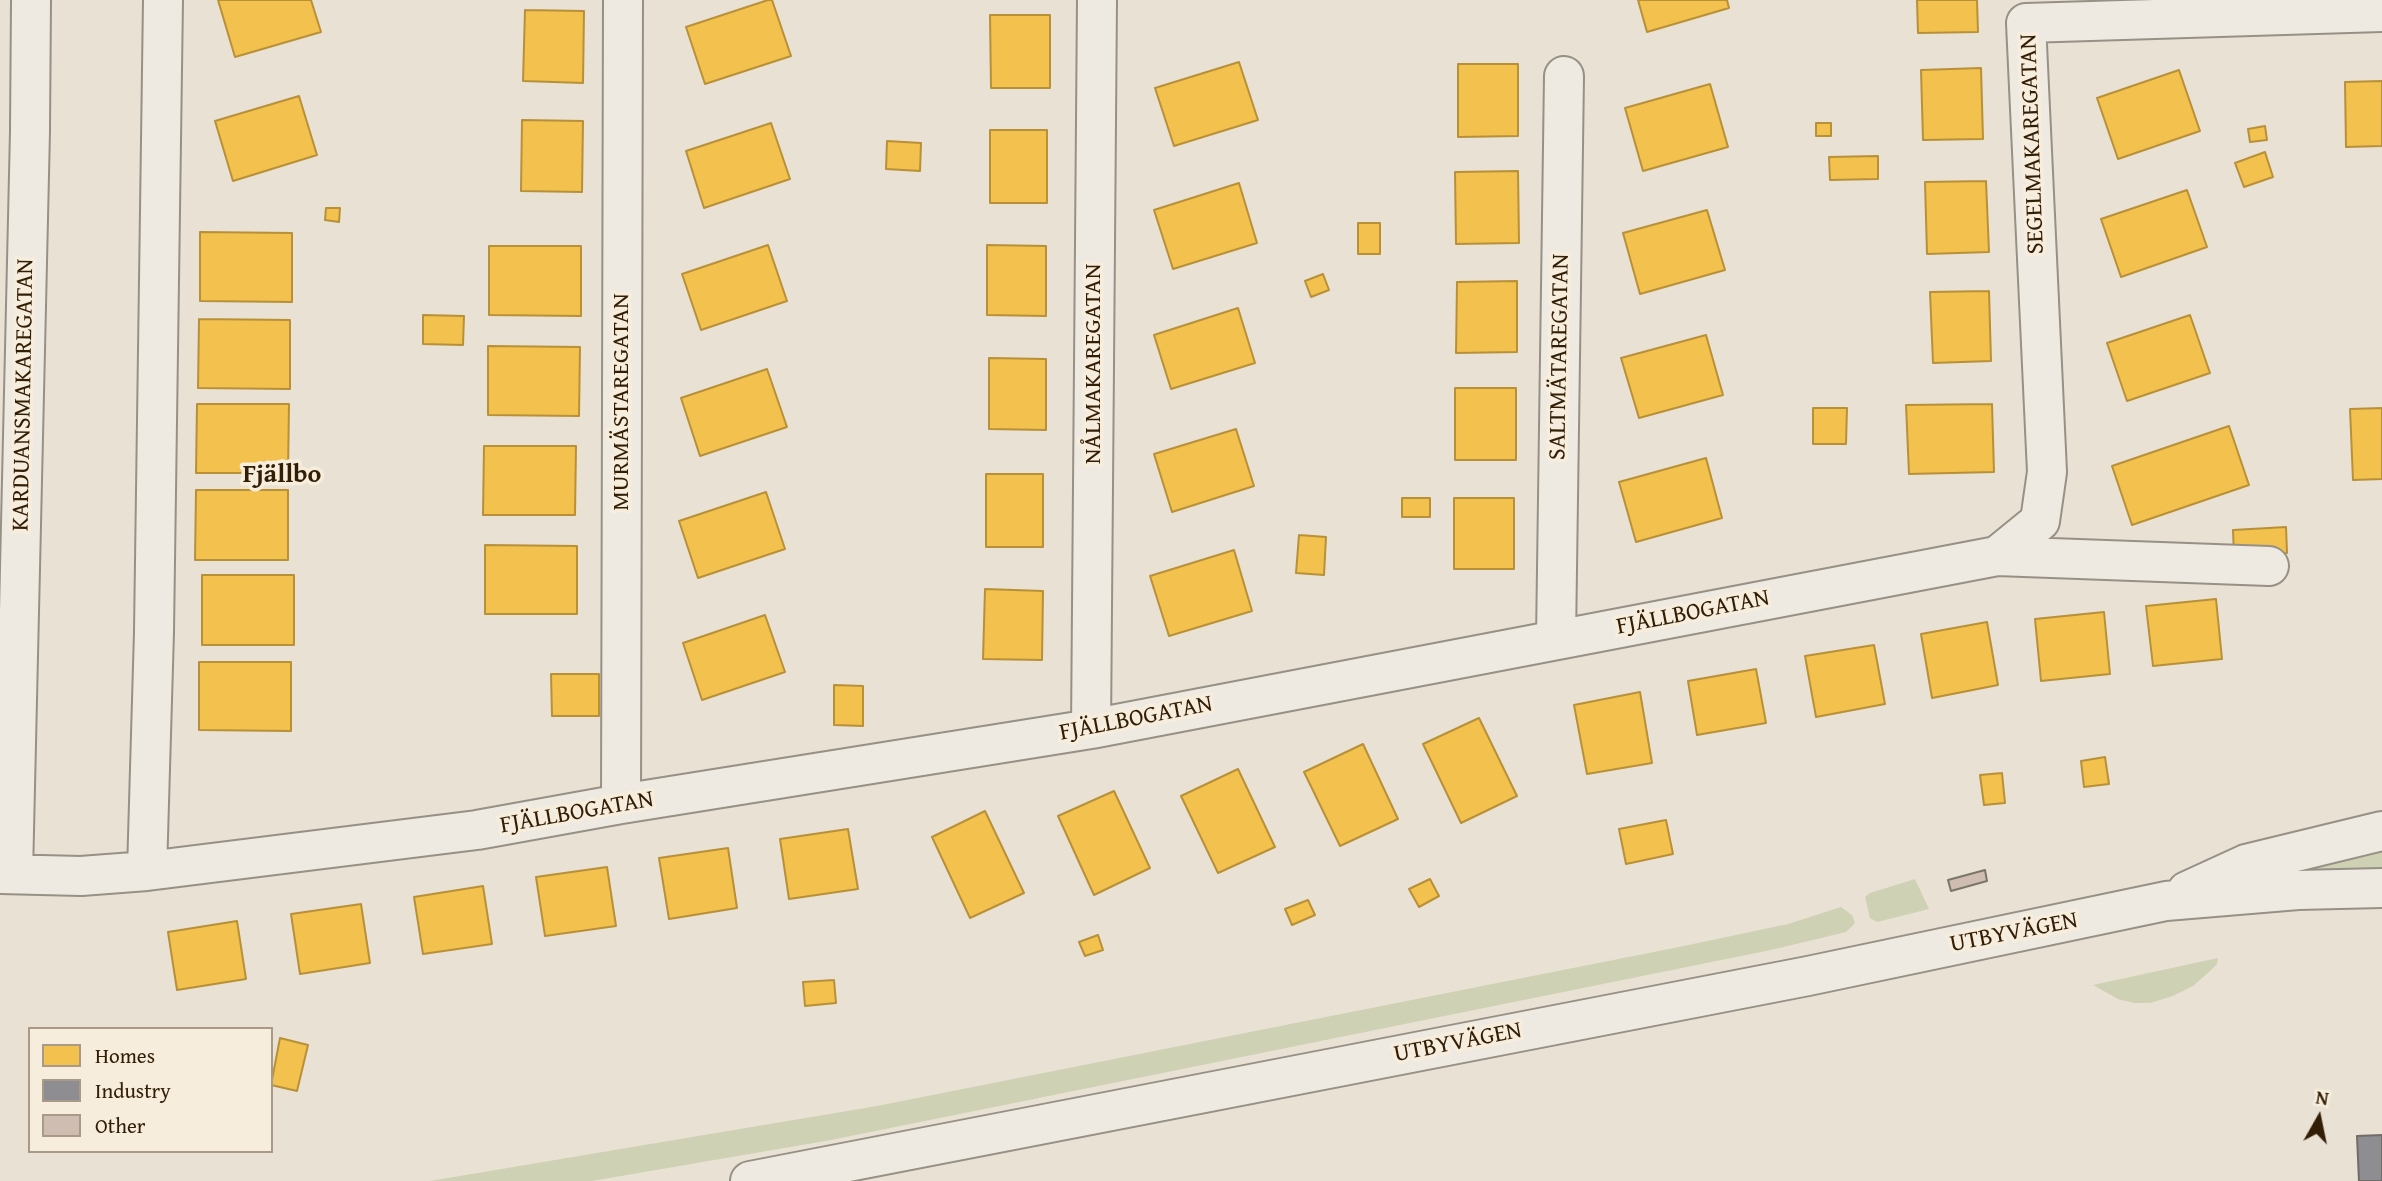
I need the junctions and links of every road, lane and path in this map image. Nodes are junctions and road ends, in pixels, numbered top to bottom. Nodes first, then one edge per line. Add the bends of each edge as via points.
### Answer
1 (31, 0) edge
2 (163, 0) edge
3 (623, 0) edge
4 (1097, 0) edge
5 (2382, 12) edge
6 (1564, 76) dead end
7 (1997, 556) junction
8 (2269, 566) dead end
9 (1556, 639) junction
10 (1091, 729) junction
11 (621, 804) junction
12 (2382, 831) edge
13 (147, 871) junction
14 (6, 874) edge
15 (2382, 888) edge
16 (2166, 901) junction
17 (750, 1181) edge

1 - 14 street, KARDUANSMAKAREGATAN via 30,158
2 - 13 street
3 - 11 street, MURMÄSTAREGATAN
4 - 10 street, NÅLMAKAREGATAN
5 - 7 street, SEGELMAKAREGATAN via 2026,23 2047,472 2040,521
6 - 9 street, SALTMÄTAREGATAN
7 - 8 street, FJÄLLBOGATAN
7 - 9 street, FJÄLLBOGATAN
9 - 10 street, FJÄLLBOGATAN
10 - 11 street, FJÄLLBOGATAN
11 - 13 street, FJÄLLBOGATAN via 477,830
12 - 16 street, UTBYVÄGEN via 2246,864
13 - 14 street, FJÄLLBOGATAN via 81,876
15 - 16 street, UTBYVÄGEN
16 - 17 street, UTBYVÄGEN via 1808,976

